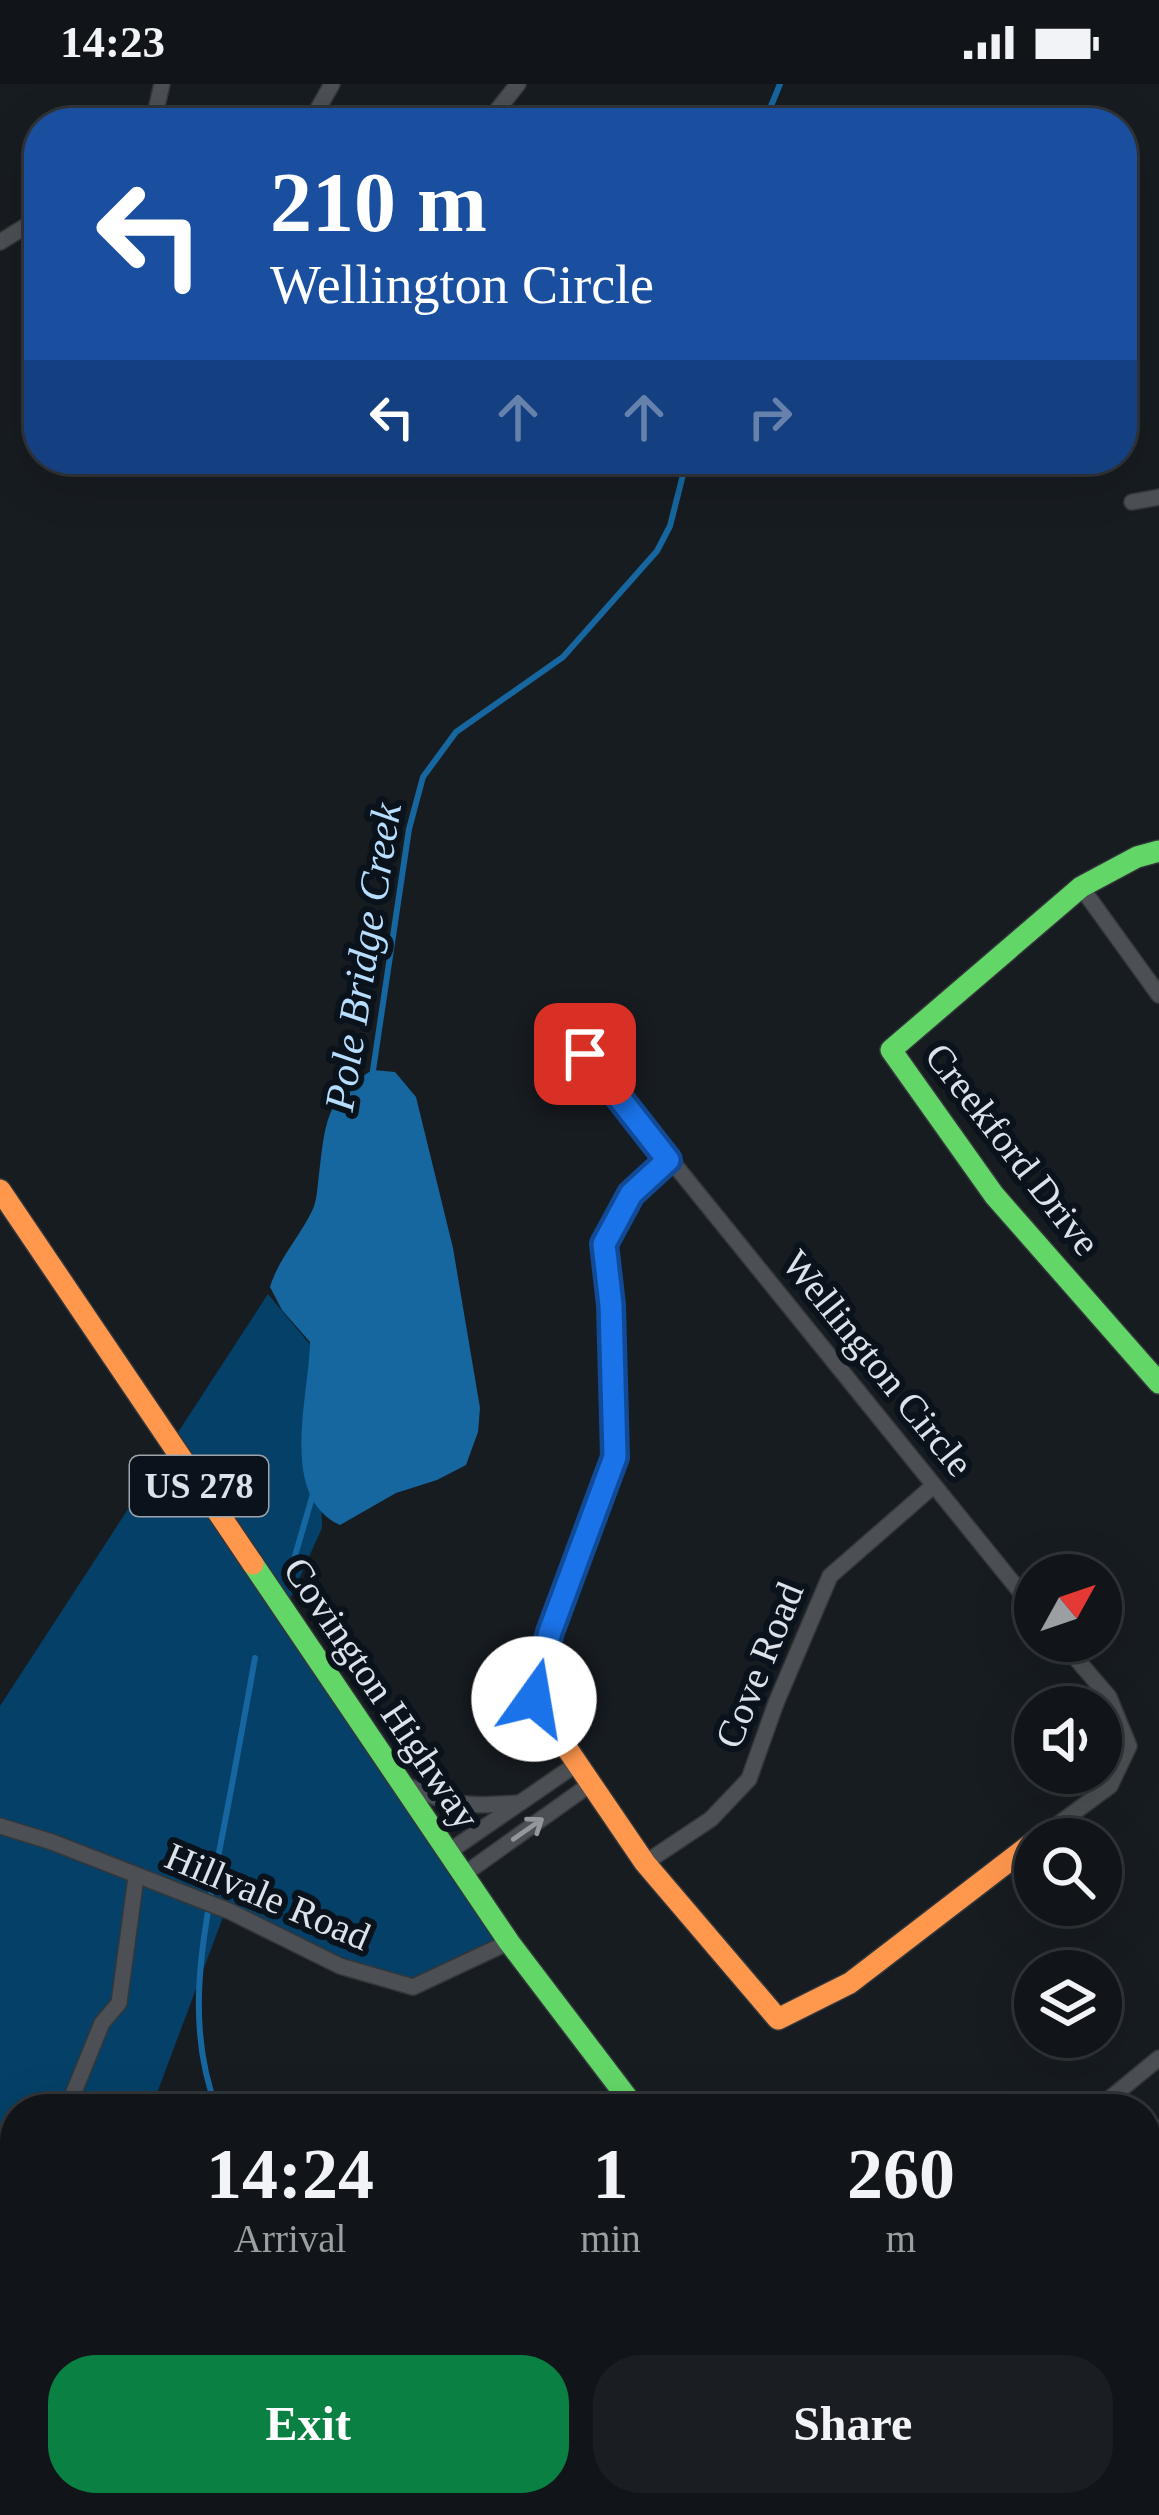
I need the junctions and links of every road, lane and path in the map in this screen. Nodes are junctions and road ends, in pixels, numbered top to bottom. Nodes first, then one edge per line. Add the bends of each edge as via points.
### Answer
1 (518, 84) edge
2 (499, 108) edge
3 (1159, 497) edge
4 (1132, 502) dead end
5 (1159, 850) edge
6 (1081, 887) junction
7 (1159, 995) edge
8 (585, 1054) dead end
9 (668, 1160) junction
10 (0, 1190) edge
11 (1159, 1383) edge
12 (932, 1487) junction
13 (1014, 1585) edge
14 (1079, 1662) edge
15 (578, 1763) junction
16 (399, 1782) junction
17 (592, 1784) junction
18 (520, 1802) junction
19 (1066, 1818) edge
20 (0, 1826) edge
21 (447, 1853) junction
22 (1014, 1857) edge
23 (645, 1863) junction
24 (463, 1874) junction
25 (136, 1877) junction
26 (508, 1942) junction
27 (1159, 2058) edge
28 (73, 2094) edge
29 (625, 2094) edge
30 (1115, 2094) edge

1 - 2 street
3 - 4 street
5 - 6 street, Creekford Drive
6 - 7 street
6 - 11 street, Creekford Drive via 891,1050 994,1195
8 - 9 street, Wellington Circle
9 - 12 street, Wellington Circle
9 - 15 street via 631,1194 604,1244 615,1457 550,1632 534,1699
10 - 16 street, Covington Highway / US 278
12 - 13 street, Wellington Circle
12 - 23 street, Cove Road via 830,1576 749,1778 711,1819
14 - 19 street via 1109,1697 1129,1746 1110,1786
15 - 17 street
15 - 18 street
16 - 18 street via 467,1807
16 - 21 street, Covington Highway / US 278
17 - 23 street
24 -> 17 street
18 - 21 street
20 - 25 street, Hillvale Road
21 - 24 street, Covington Highway / US 278
22 - 23 street via 850,1983 778,2019
24 - 26 street, Covington Highway / US 278
25 - 26 street, Hillvale Road via 230,1911 340,1966 413,1987
25 - 28 street via 119,2003 101,2023
26 - 29 street, Covington Highway / US 278
27 - 30 street

